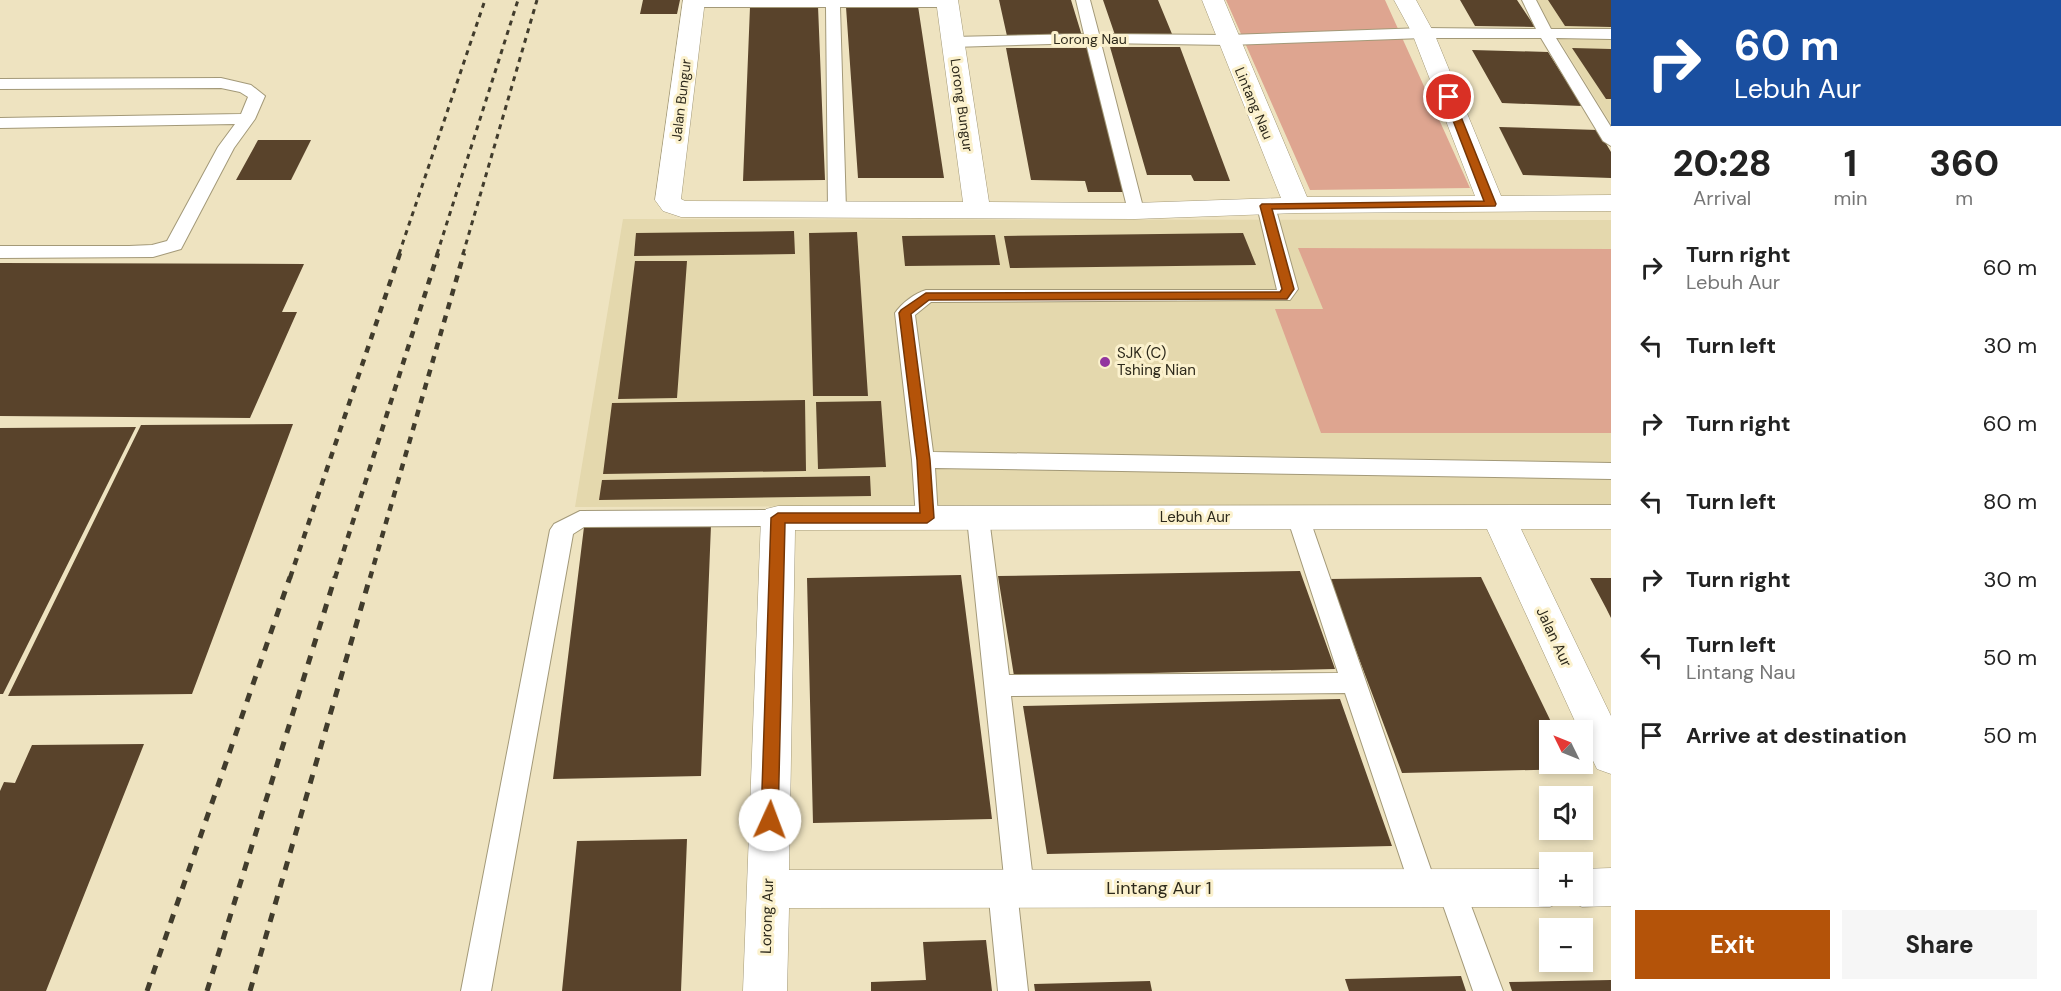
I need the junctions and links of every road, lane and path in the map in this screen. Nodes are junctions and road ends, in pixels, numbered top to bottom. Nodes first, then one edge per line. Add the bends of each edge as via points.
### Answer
1 (1083, 0) edge
2 (1213, 0) edge
3 (1405, 0) edge
4 (1529, 0) edge
5 (693, 1) edge
6 (833, 2) edge
7 (947, 2) edge
8 (1545, 32) junction
9 (1423, 33) junction
10 (1611, 34) edge
11 (1093, 38) junction
12 (1228, 40) junction
13 (953, 42) junction
14 (0, 84) edge
15 (247, 119) junction
16 (0, 123) edge
17 (1611, 141) edge
18 (1611, 203) edge
19 (1491, 204) junction
20 (1297, 205) junction
21 (1266, 206) junction
22 (837, 210) junction
23 (977, 210) junction
24 (1136, 211) junction
25 (0, 252) edge
26 (923, 460) junction
27 (1611, 471) edge
28 (1298, 517) junction
29 (1498, 517) junction
30 (1611, 517) edge
31 (778, 518) junction
32 (927, 518) junction
33 (978, 518) junction
34 (1354, 683) junction
35 (997, 686) junction
36 (1611, 757) edge
37 (1611, 887) edge
38 (1011, 888) junction
39 (1437, 888) junction
40 (1539, 888) edge
41 (1593, 888) edge
42 (768, 889) junction
43 (476, 991) edge
44 (765, 991) edge
45 (1013, 991) edge
46 (1488, 991) edge

1 - 11 lane
2 - 12 street, Lintang Nau
3 - 9 street
4 - 8 lane
5 - 6 lane
5 - 22 street, Jalan Bungur via 668,200 681,209
6 - 7 lane
6 - 22 lane
7 - 13 street, Lorong Bungur
8 - 9 lane, Lorong Nau
8 - 10 lane, Lorong Nau
8 - 17 lane
9 - 12 lane, Lorong Nau
9 - 19 street
11 - 12 lane, Lorong Nau
11 - 13 lane, Lorong Nau
11 - 24 lane
12 - 20 street, Lintang Nau
13 - 23 street, Lorong Bungur
14 - 15 lane via 221,83 245,88 257,96
15 - 16 lane
15 - 25 lane via 226,147 174,245 129,252
18 - 19 street
19 - 20 street
20 - 21 street
21 - 24 street
21 - 26 lane via 1288,289 1283,296 926,296 905,313
22 - 23 street
23 - 24 street
26 - 27 lane
26 - 32 lane
28 - 29 street, Lebuh Aur
28 - 33 street, Lebuh Aur
28 - 34 lane
29 - 30 street, Lebuh Aur
29 - 36 street, Jalan Aur
31 - 32 street, Lebuh Aur
31 - 42 street, Lorong Aur
31 - 43 lane via 580,519 562,530
32 - 33 street, Lebuh Aur
33 - 35 lane
34 - 35 lane
34 - 39 lane
35 - 38 lane
37 - 41 street
38 - 39 street, Lintang Aur 1
38 - 42 street, Lintang Aur 1
38 - 45 lane
39 - 40 street, Lintang Aur 1
39 - 46 lane
42 - 44 street, Lorong Aur

